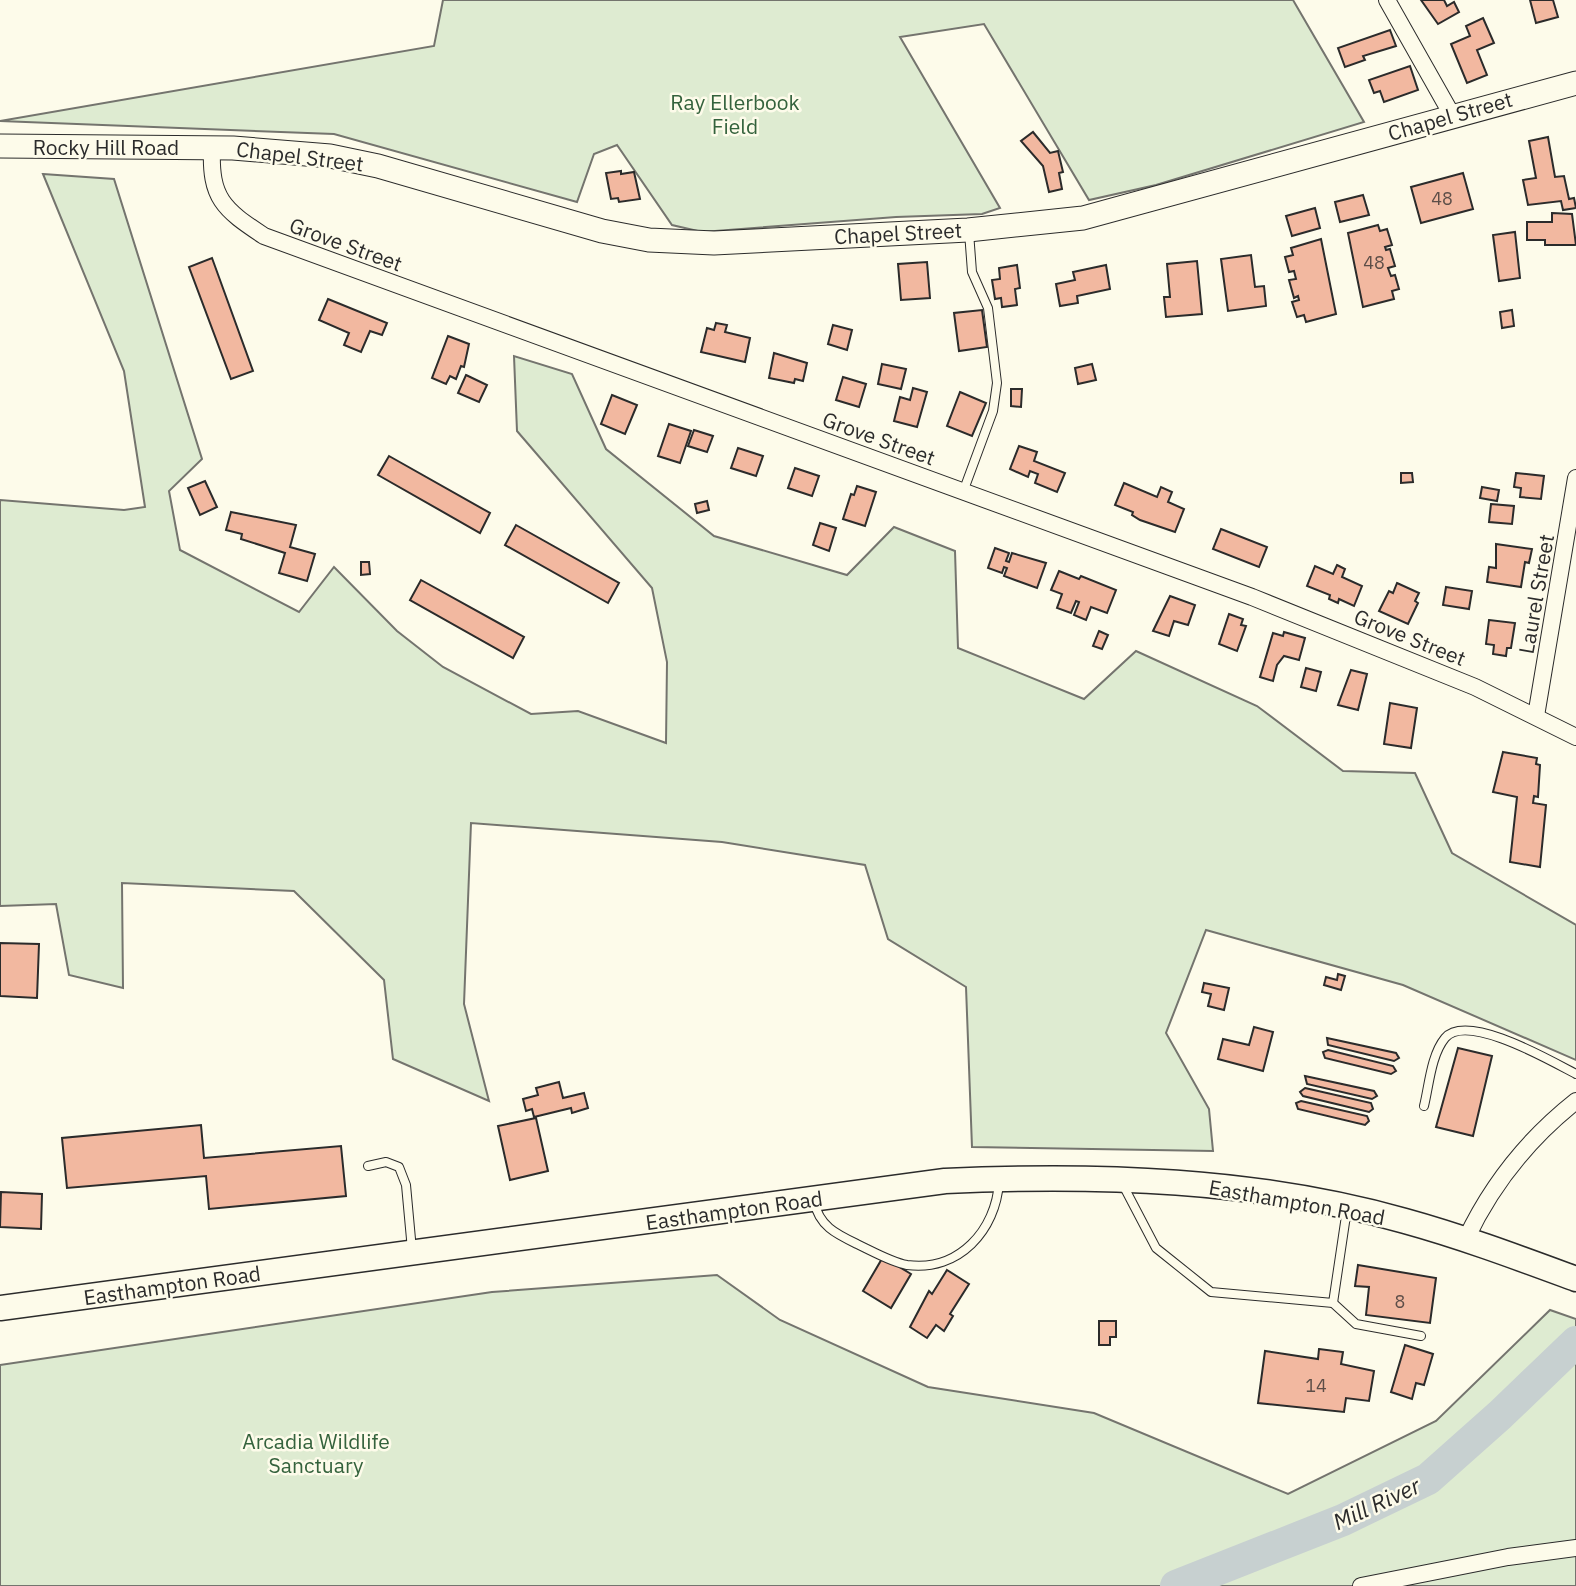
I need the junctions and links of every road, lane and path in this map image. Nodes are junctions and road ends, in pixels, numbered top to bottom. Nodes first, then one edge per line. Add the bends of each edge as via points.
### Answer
1 (1387, 0) edge
2 (1576, 83) edge
3 (1452, 115) junction
4 (0, 146) edge
5 (212, 148) junction
6 (969, 230) junction
7 (1576, 478) edge
8 (963, 492) junction
9 (1536, 716) junction
10 (1576, 737) edge
11 (1576, 1074) edge
12 (1576, 1101) edge
13 (1424, 1106) dead end
14 (368, 1166) dead end
15 (999, 1179) junction
16 (1119, 1180) junction
17 (813, 1199) junction
18 (1347, 1207) junction
19 (1466, 1239) junction
20 (412, 1253) junction
21 (1576, 1279) edge
22 (1333, 1303) junction
23 (0, 1308) edge
24 (1421, 1336) dead end
25 (1576, 1548) edge
26 (1361, 1586) edge

1 - 3 street
2 - 3 main road, Chapel Street
3 - 6 main road, Chapel Street via 1127,208 1035,225
4 - 5 main road, Rocky Hill Road
5 - 6 main road, Chapel Street via 304,152 377,166 602,231 649,240 714,243
5 - 8 street, Grove Street via 211,172 220,201 264,236
6 - 8 lane via 972,272 988,308 997,383 993,411
7 - 9 street, Laurel Street
8 - 9 street, Grove Street via 1386,649
9 - 10 street, Grove Street
11 - 13 lane via 1520,1045 1472,1030 1456,1030 1437,1053
12 - 19 street via 1502,1175
14 - 20 lane via 386,1162 398,1167 406,1185
15 - 16 main road, Easthampton Road
15 - 17 main road, Easthampton Road via 945,1181
15 - 17 lane via 997,1206 982,1231 968,1249 933,1266 905,1265 839,1235 817,1216
16 - 18 main road, Easthampton Road via 1239,1189
16 - 22 lane via 1156,1248 1211,1292
17 - 20 main road, Easthampton Road
18 - 19 main road, Easthampton Road
18 - 22 lane
19 - 21 main road, Easthampton Road
20 - 23 main road, Easthampton Road
22 - 24 lane via 1356,1324
25 - 26 street

